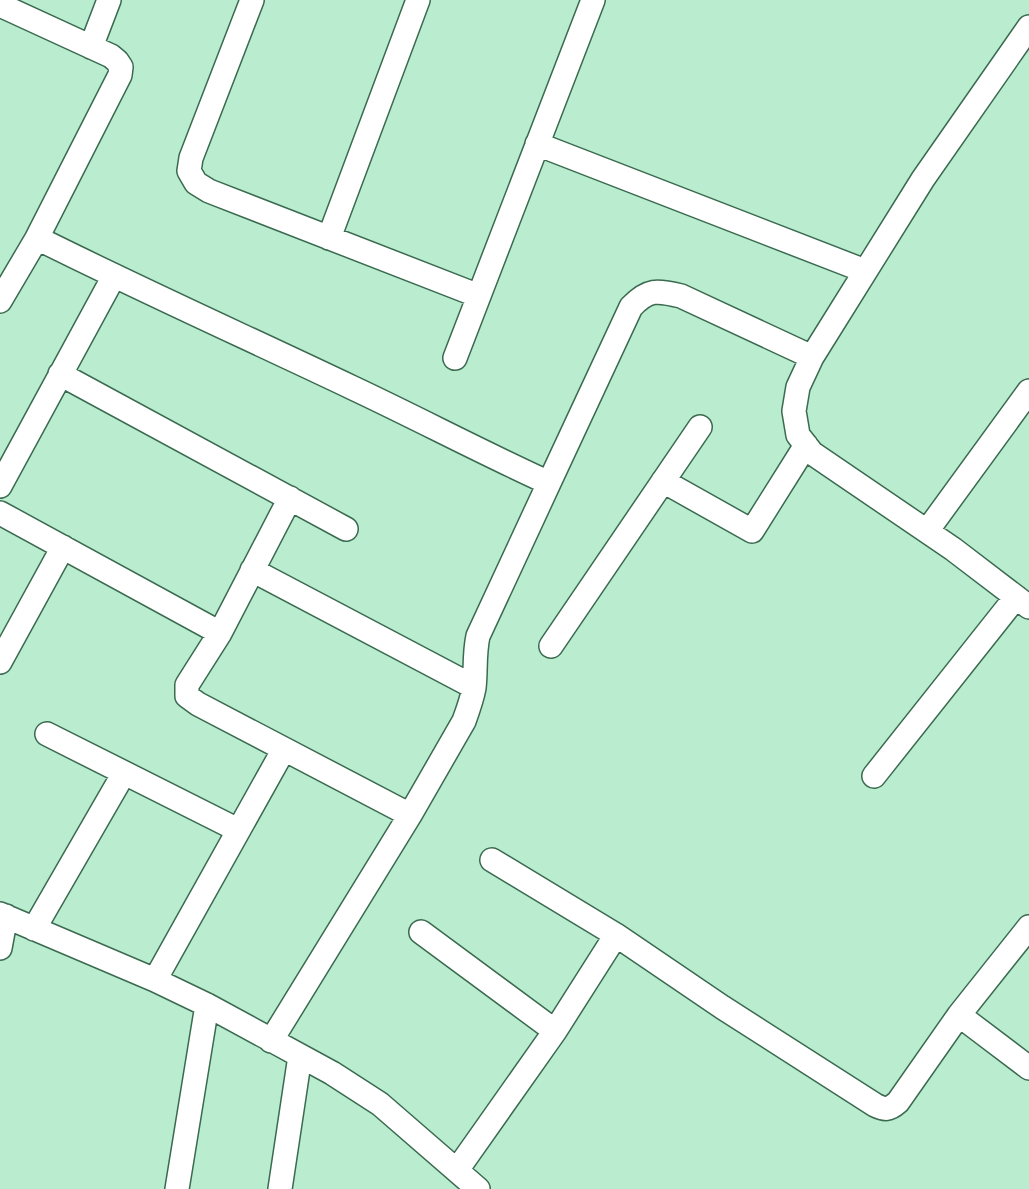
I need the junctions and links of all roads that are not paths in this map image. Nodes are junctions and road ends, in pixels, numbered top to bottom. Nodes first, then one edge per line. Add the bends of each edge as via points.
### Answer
1 (109, 0) edge
2 (252, 0) edge
3 (418, 0) edge
4 (593, 0) edge
5 (0, 5) edge
6 (1029, 27) edge
7 (91, 47) junction
8 (537, 144) junction
9 (37, 238) junction
10 (330, 238) junction
11 (865, 271) junction
12 (114, 276) junction
13 (479, 296) junction
14 (0, 301) edge
15 (813, 357) junction
16 (455, 358) dead end
17 (60, 374) junction
18 (1029, 391) edge
19 (700, 427) dead end
20 (806, 446) junction
21 (663, 481) junction
22 (549, 483) junction
23 (0, 486) edge
24 (290, 498) junction
25 (0, 513) edge
26 (346, 529) dead end
27 (927, 531) junction
28 (63, 547) junction
29 (252, 570) junction
30 (1023, 602) edge
31 (220, 633) junction
32 (551, 646) dead end
33 (0, 662) edge
34 (474, 687) junction
35 (47, 734) dead end
36 (284, 749) junction
37 (124, 773) junction
38 (874, 776) dead end
39 (410, 815) junction
40 (238, 830) junction
41 (492, 860) dead end
42 (3, 915) edge
43 (1029, 927) edge
44 (34, 929) junction
45 (421, 932) dead end
46 (616, 935) junction
47 (0, 948) edge
48 (155, 980) junction
49 (207, 1005) junction
50 (959, 1015) junction
51 (555, 1031) junction
52 (271, 1041) junction
53 (300, 1056) junction
54 (1029, 1068) edge
55 (457, 1170) junction
56 (177, 1189) edge
57 (280, 1189) edge
58 (478, 1189) edge

1 - 7 street
2 - 10 street via 189,171 196,183 209,191
3 - 10 street
4 - 8 street
5 - 7 street
6 - 11 street via 923,178
7 - 9 street via 117,61 120,75
8 - 11 street
8 - 13 street
9 - 12 street
9 - 14 street
10 - 13 street
11 - 15 street
12 - 17 street
12 - 22 street
13 - 16 street
15 - 20 street via 798,387 794,411 798,435
15 - 22 street via 681,296 659,291 642,295 631,307
17 - 23 street
17 - 24 street
18 - 27 street
19 - 21 street
20 - 21 street via 752,531
20 - 27 street
21 - 32 street
22 - 34 street via 478,636
24 - 26 street
24 - 29 street
25 - 28 street
27 - 30 street
28 - 31 street
28 - 33 street
29 - 31 street
29 - 34 street
30 - 38 street
31 - 36 street via 187,685 187,696
34 - 39 street via 464,721
35 - 37 street
36 - 39 street
36 - 40 street
37 - 40 street
37 - 44 street
39 - 52 street
40 - 48 street
41 - 46 street
42 - 44 street
42 - 47 street
43 - 50 street
44 - 48 street
45 - 51 street
46 - 50 street via 885,1110 898,1102
46 - 51 street
48 - 49 street
49 - 52 street
49 - 56 street
50 - 54 street
51 - 55 street
52 - 53 street
53 - 55 street via 380,1104
53 - 57 street
55 - 58 street

